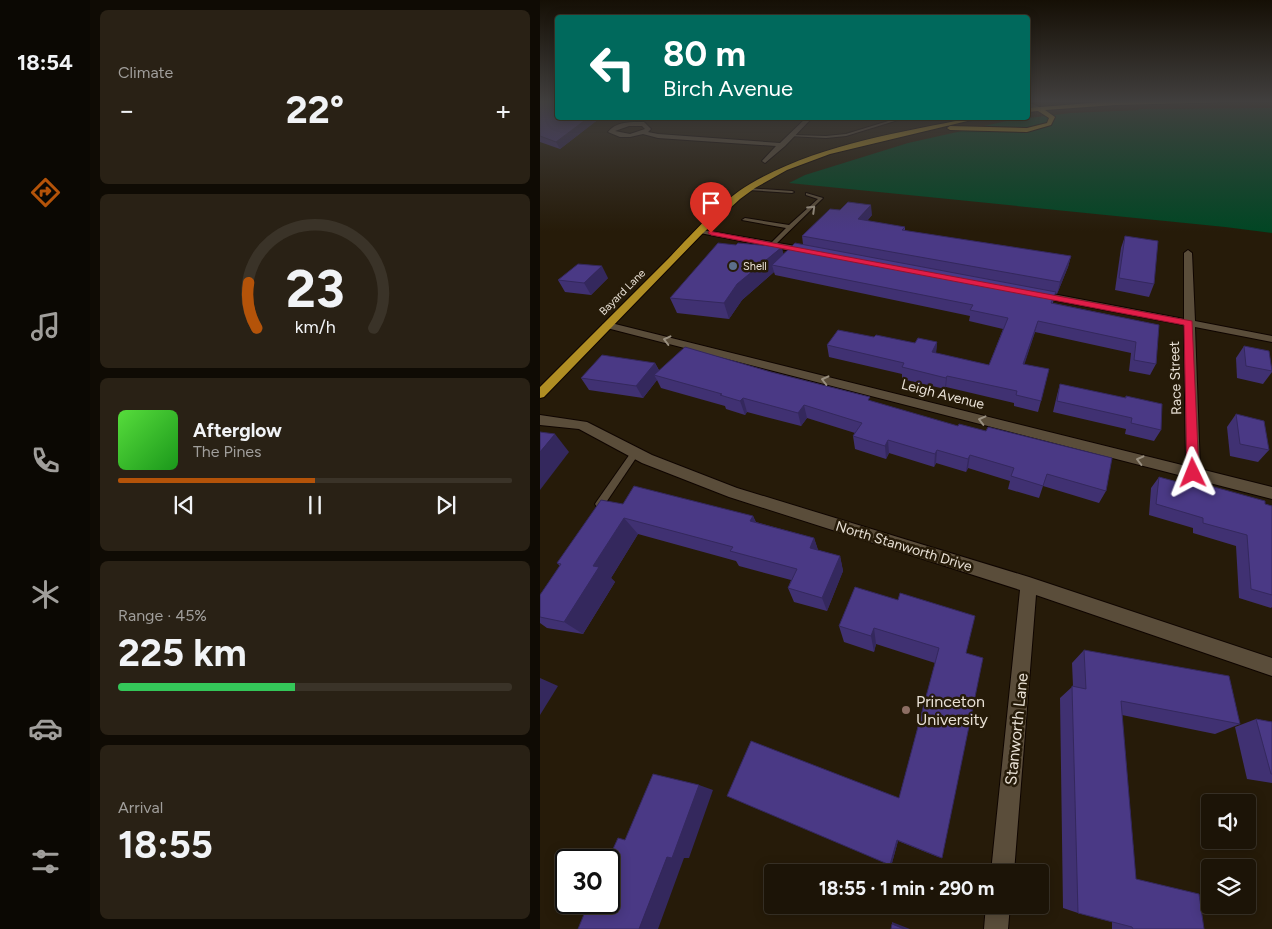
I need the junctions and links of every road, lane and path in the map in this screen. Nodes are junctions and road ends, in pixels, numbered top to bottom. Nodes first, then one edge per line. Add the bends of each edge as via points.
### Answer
1 (774, 144) edge
2 (863, 144) edge
3 (783, 145) joint
4 (765, 161) dead end
5 (748, 189) junction
6 (792, 192) dead end
7 (808, 194) dead end
8 (746, 220) dead end
9 (790, 227) junction
10 (700, 231) junction
11 (773, 244) junction
12 (1188, 253) dead end
13 (822, 254) edge
14 (1028, 292) edge
15 (1188, 323) junction
16 (607, 325) junction
17 (1272, 339) edge
18 (540, 394) edge
19 (540, 420) edge
20 (635, 453) junction
21 (1193, 473) junction
22 (1272, 493) edge
23 (600, 504) edge
24 (1029, 585) junction
25 (1272, 667) edge
26 (1003, 864) edge
27 (997, 914) edge
28 (996, 929) edge

1 - 3 street
2 - 5 highway, Bayard Lane via 806,160
3 - 4 street
5 - 6 lane
5 - 10 highway, Bayard Lane
9 -> 7 lane via 820,200
8 - 9 lane
9 - 11 lane
10 - 11 street
10 - 16 highway, Bayard Lane
11 - 13 street
12 - 15 street, Race Street
14 - 15 street
15 - 17 street
15 - 21 street, Race Street
16 - 18 highway, Bayard Lane
21 -> 16 street, Leigh Avenue
19 - 20 street, North Stanworth Drive via 582,425
20 - 23 lane
20 - 24 street, North Stanworth Drive via 734,494
21 - 22 street, Leigh Avenue
24 - 25 street, North Stanworth Drive
24 - 26 street, Stanworth Lane
27 - 28 street

